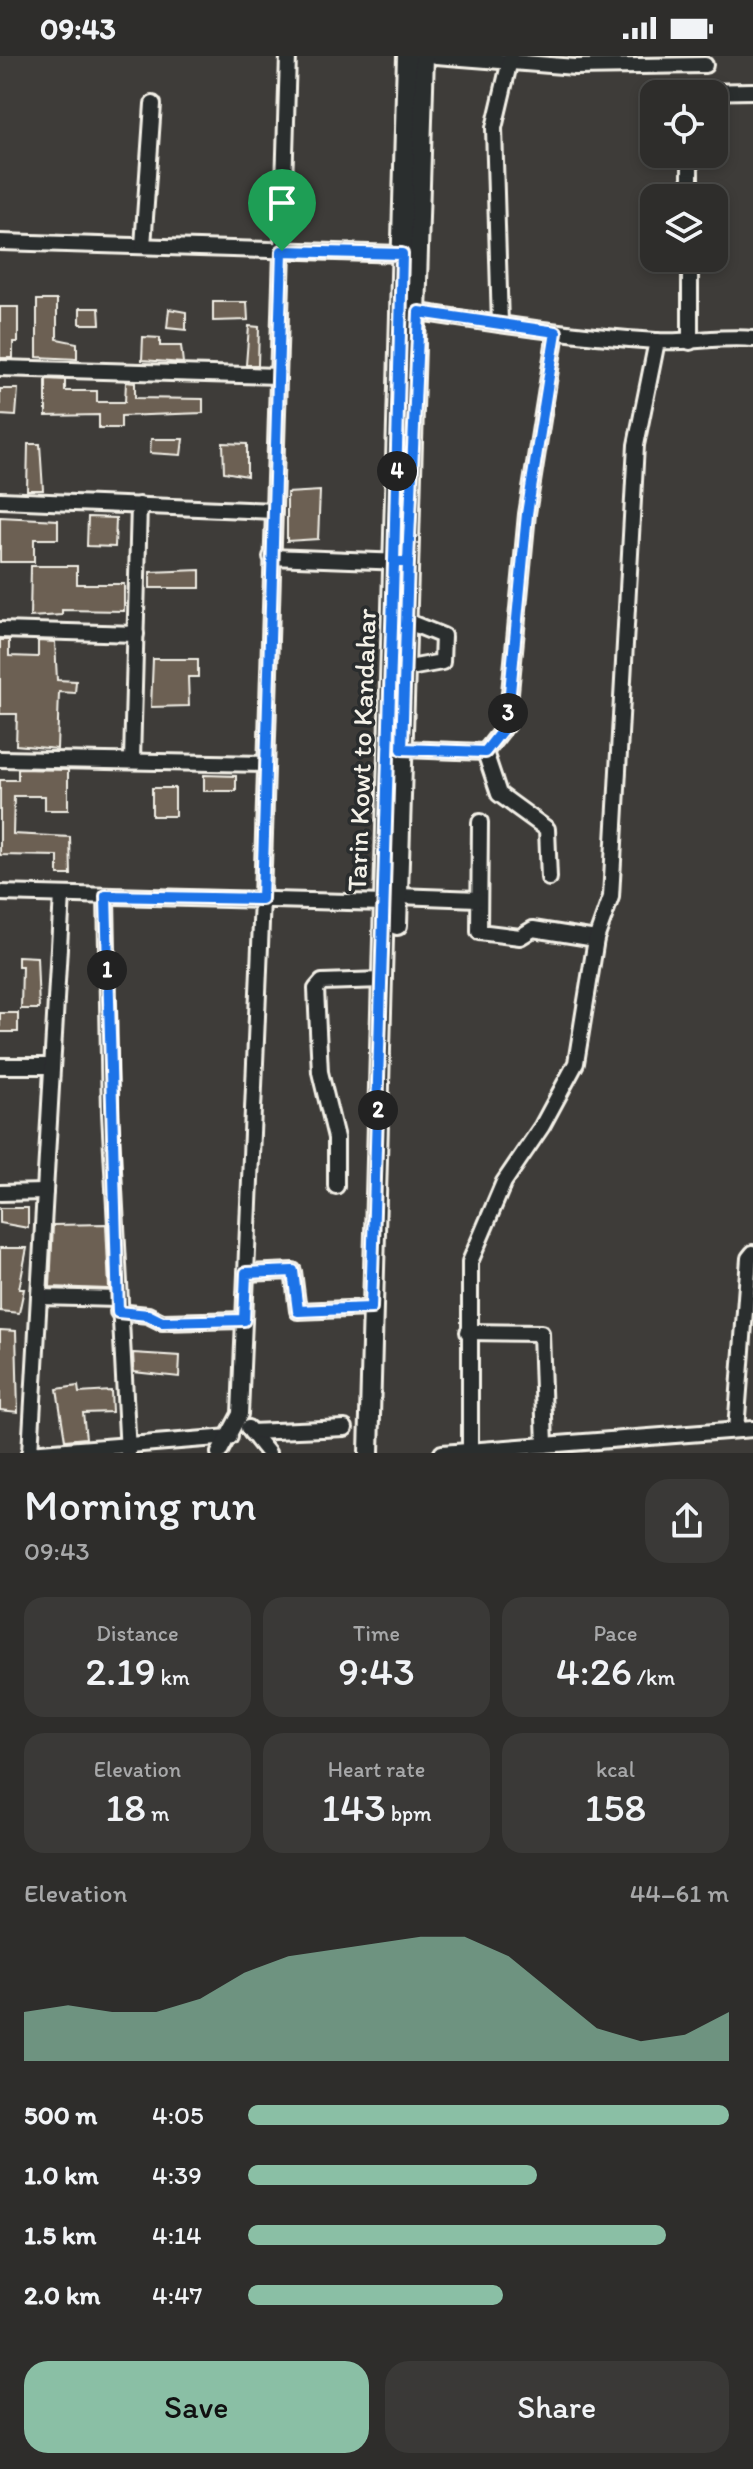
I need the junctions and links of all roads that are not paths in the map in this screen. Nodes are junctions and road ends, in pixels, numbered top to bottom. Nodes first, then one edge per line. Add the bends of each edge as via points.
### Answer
1 (288, 56) edge
2 (407, 56) edge
3 (424, 56) edge
4 (436, 56) edge
5 (510, 58) edge
6 (657, 61) edge
7 (707, 61) edge
8 (700, 80) edge
9 (753, 91) edge
10 (728, 92) edge
11 (153, 104) dead end
12 (0, 242) edge
13 (143, 246) junction
14 (282, 251) junction
15 (402, 254) junction
16 (690, 272) edge
17 (419, 312) junction
18 (500, 324) junction
19 (556, 332) junction
20 (753, 339) edge
21 (657, 341) junction
22 (690, 342) junction
23 (0, 368) edge
24 (278, 376) junction
25 (0, 500) edge
26 (139, 505) junction
27 (274, 511) junction
28 (271, 557) junction
29 (401, 562) junction
30 (406, 621) junction
31 (0, 630) edge
32 (136, 634) junction
33 (404, 669) junction
34 (402, 749) junction
35 (485, 752) junction
36 (0, 759) edge
37 (132, 760) junction
38 (266, 764) junction
39 (480, 822) dead end
40 (549, 878) dead end
41 (0, 893) edge
42 (62, 895) junction
43 (106, 896) junction
44 (262, 899) junction
45 (478, 899) junction
46 (391, 900) junction
47 (596, 939) junction
48 (382, 980) junction
49 (0, 1066) edge
50 (52, 1066) junction
51 (336, 1186) dead end
52 (45, 1192) junction
53 (0, 1193) edge
54 (753, 1253) edge
55 (246, 1273) junction
56 (39, 1297) junction
57 (118, 1306) junction
58 (371, 1308) junction
59 (244, 1320) junction
60 (468, 1332) junction
61 (240, 1414) junction
62 (345, 1428) dead end
63 (753, 1429) edge
64 (736, 1430) junction
65 (251, 1432) junction
66 (230, 1437) junction
67 (545, 1445) junction
68 (128, 1448) edge
69 (370, 1450) edge
70 (470, 1451) junction
71 (30, 1453) edge
72 (219, 1453) edge
73 (268, 1453) edge
74 (442, 1453) edge

1 - 14 street
2 - 15 main road, Tarin Kowt to Kandahar
3 - 17 main road, Tarin Kowt to Kandahar
4 - 5 street
5 - 6 street via 575,67
5 - 18 street via 494,128
6 - 7 street
7 - 8 street
9 - 10 street
11 - 13 street
12 - 13 street
13 - 14 street
14 - 15 street
14 - 24 street
15 - 29 main road, Tarin Kowt to Kandahar
16 - 22 street
17 - 18 street
17 - 29 main road, Tarin Kowt to Kandahar
18 - 19 street
19 - 21 street
19 - 35 street via 527,514 507,724
20 - 22 street
21 - 22 street
21 - 47 street via 636,445 611,897
23 - 24 street
24 - 27 street
25 - 26 street
26 - 27 street
26 - 32 street
27 - 28 street
28 - 29 street
28 - 38 street
29 - 30 main road, Tarin Kowt to Kandahar
29 - 46 main road, Tarin Kowt to Kandahar
30 - 33 main road, Tarin Kowt to Kandahar
30 - 33 street via 443,636 442,662
31 - 32 street
32 - 37 street
33 - 34 main road, Tarin Kowt to Kandahar
34 - 35 street
34 - 46 main road, Tarin Kowt to Kandahar
35 - 40 street via 499,794 547,829
36 - 37 street
37 - 38 street
38 - 44 street
39 - 45 street
41 - 42 street
42 - 43 street
42 - 50 street
43 - 44 street
43 - 57 street
44 - 46 street
44 - 55 street
45 - 46 street
45 - 47 street via 482,933 520,937 533,929
46 - 48 main road, Tarin Kowt to Kandahar
46 - 69 main road, Tarin Kowt to Kandahar via 379,1425
47 - 60 street via 576,1063 504,1182 470,1262
48 - 51 street via 322,982 316,989 320,1072 336,1138
48 - 58 main road, Tarin Kowt to Kandahar
49 - 50 street
50 - 52 street
52 - 53 street
52 - 56 street
54 - 64 street
55 - 58 street via 293,1271 298,1311
55 - 59 street
56 - 57 street
56 - 71 street
57 - 59 street via 162,1322
57 - 68 street
58 - 69 main road, Tarin Kowt to Kandahar
59 - 61 street
60 - 67 street via 541,1333
60 - 70 street
61 - 65 street
61 - 66 street
62 - 65 street
63 - 64 street
64 - 67 street
65 - 73 street
66 - 68 street
66 - 72 street
67 - 70 street
68 - 71 street
70 - 74 street

